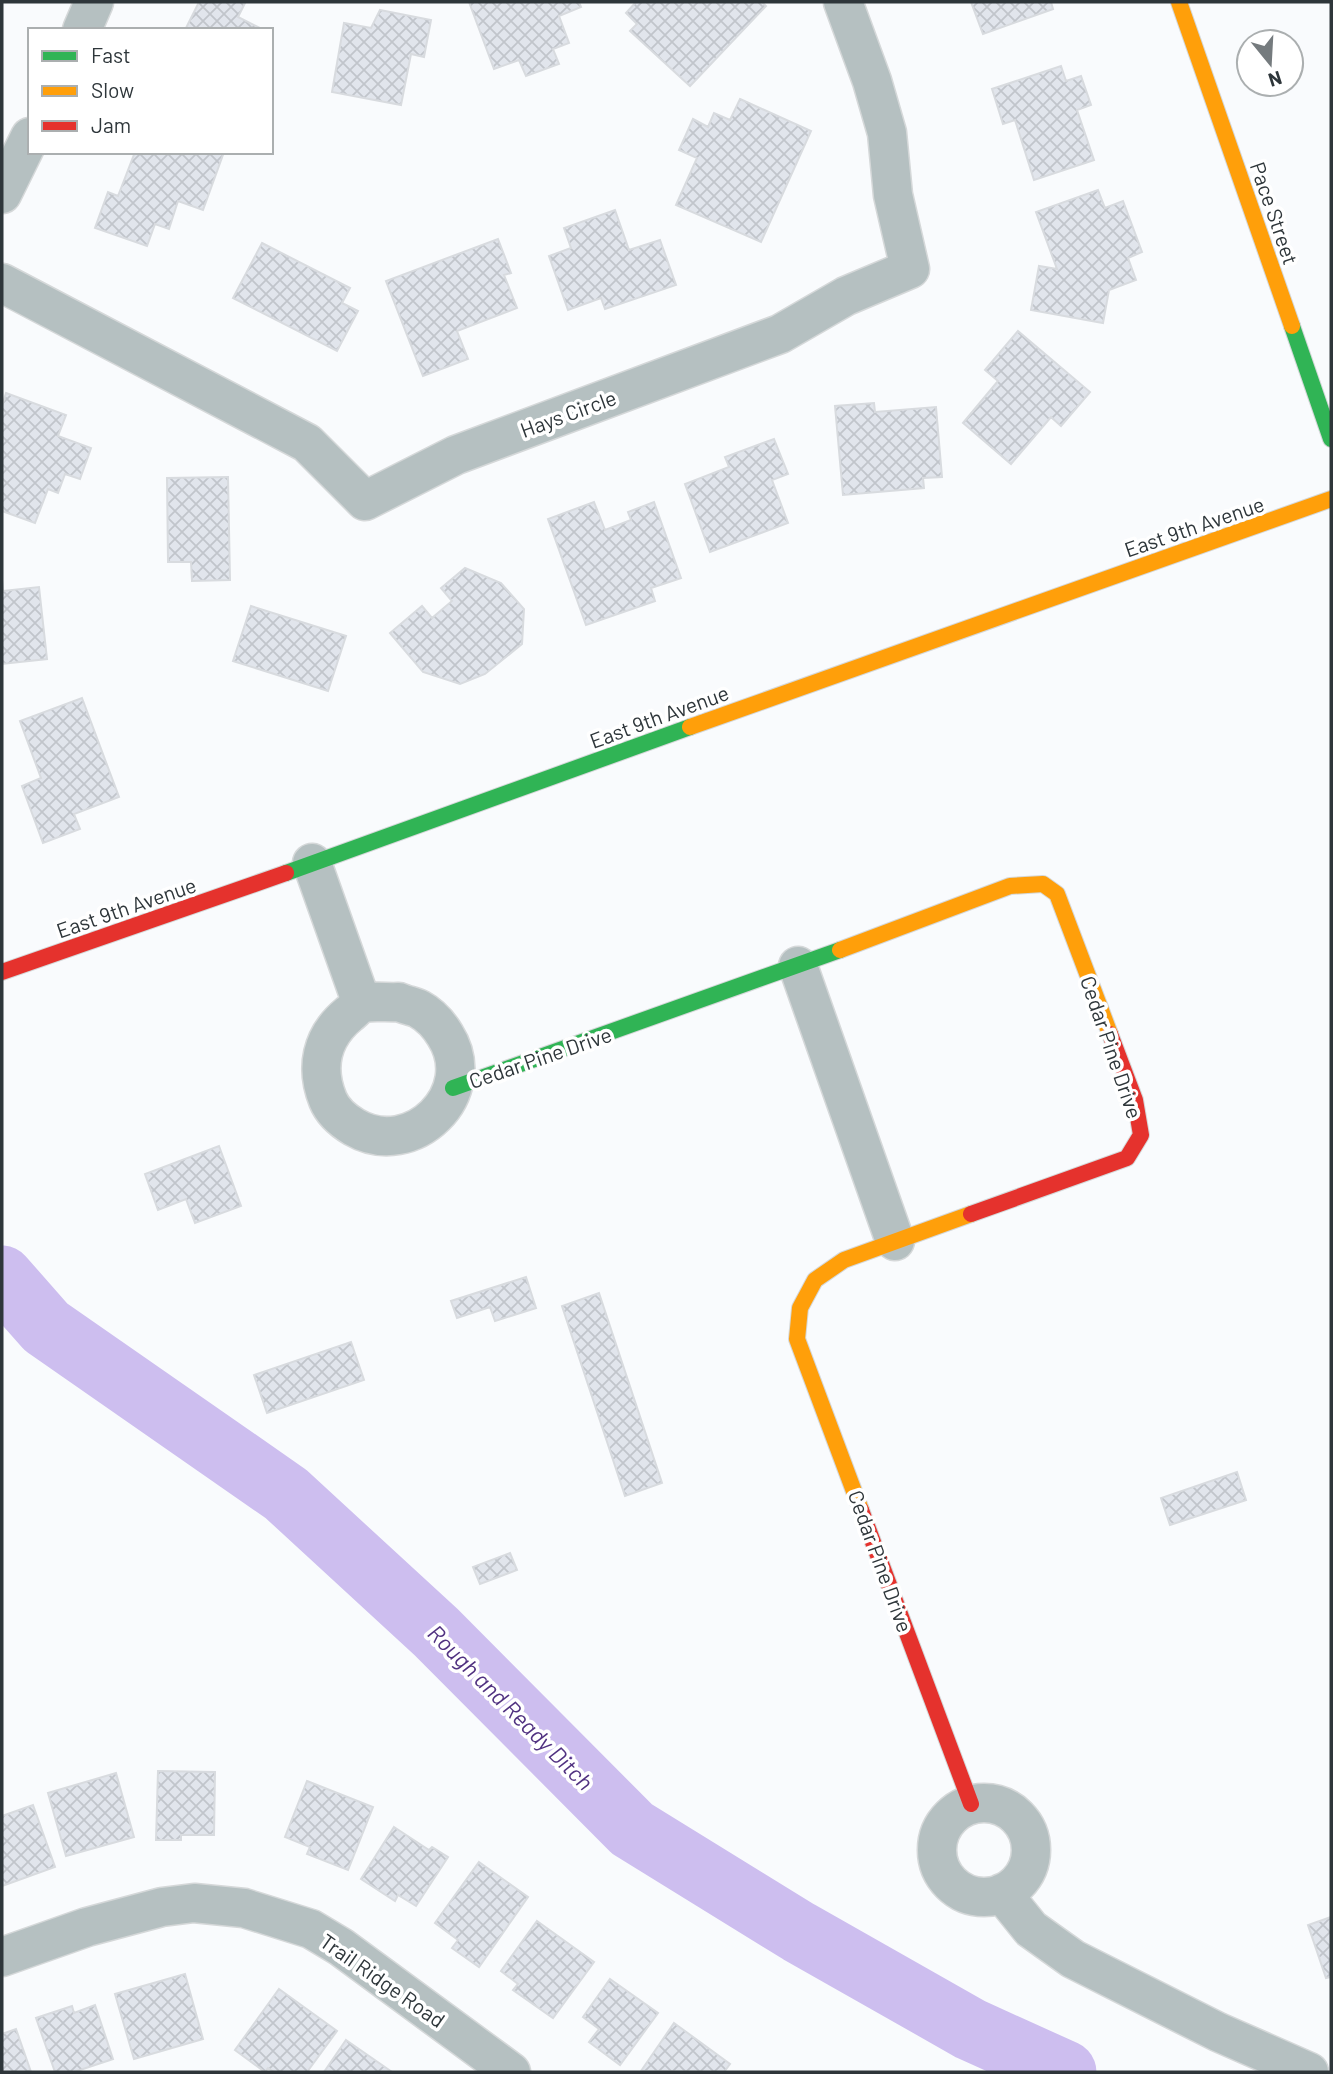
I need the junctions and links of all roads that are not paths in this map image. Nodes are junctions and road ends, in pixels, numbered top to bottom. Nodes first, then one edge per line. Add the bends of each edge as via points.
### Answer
1 (93, 2) edge
2 (843, 2) edge
3 (1179, 2) edge
4 (83, 28) edge
5 (28, 141) edge
6 (2, 194) edge
7 (2, 283) edge
8 (1331, 439) edge
9 (1331, 499) edge
10 (313, 863) junction
11 (798, 966) junction
12 (2, 972) edge
13 (362, 1004) junction
14 (453, 1088) junction
15 (895, 1241) junction
16 (971, 1804) junction
17 (1002, 1894) junction
18 (2, 1957) edge
19 (511, 2072) edge
20 (1310, 2072) edge

1 - 4 street
2 - 7 street, Hays Circle via 887,133 893,195 910,269 846,296 780,334 456,455 365,501 307,443
3 - 8 main road, Pace Street
5 - 6 street
9 - 10 main road, East 9th Avenue
10 - 12 main road, East 9th Avenue
10 - 13 street
11 - 14 main road, Cedar Pine Drive
11 - 15 street
11 - 15 main road, Cedar Pine Drive via 1010,886 1042,884 1057,894 1135,1100 1141,1135 1127,1158
13 - 14 street, Cedar Pine Drive via 399,1002 438,1024 450,1043 455,1065
13 - 14 street, Cedar Pine Drive via 338,1023 320,1063 330,1105 345,1121 363,1133 407,1134 427,1124 443,1108
15 - 16 main road, Cedar Pine Drive via 844,1260 815,1280 800,1308 797,1339
16 - 17 street via 1003,1807 1026,1827 1031,1858 1016,1885
16 - 17 street via 946,1821 936,1850 939,1866 946,1879 971,1896
17 - 20 street via 1031,1928 1073,1959
18 - 19 street, Trail Ridge Road via 162,1907 194,1903 244,1908 311,1929 341,1947

